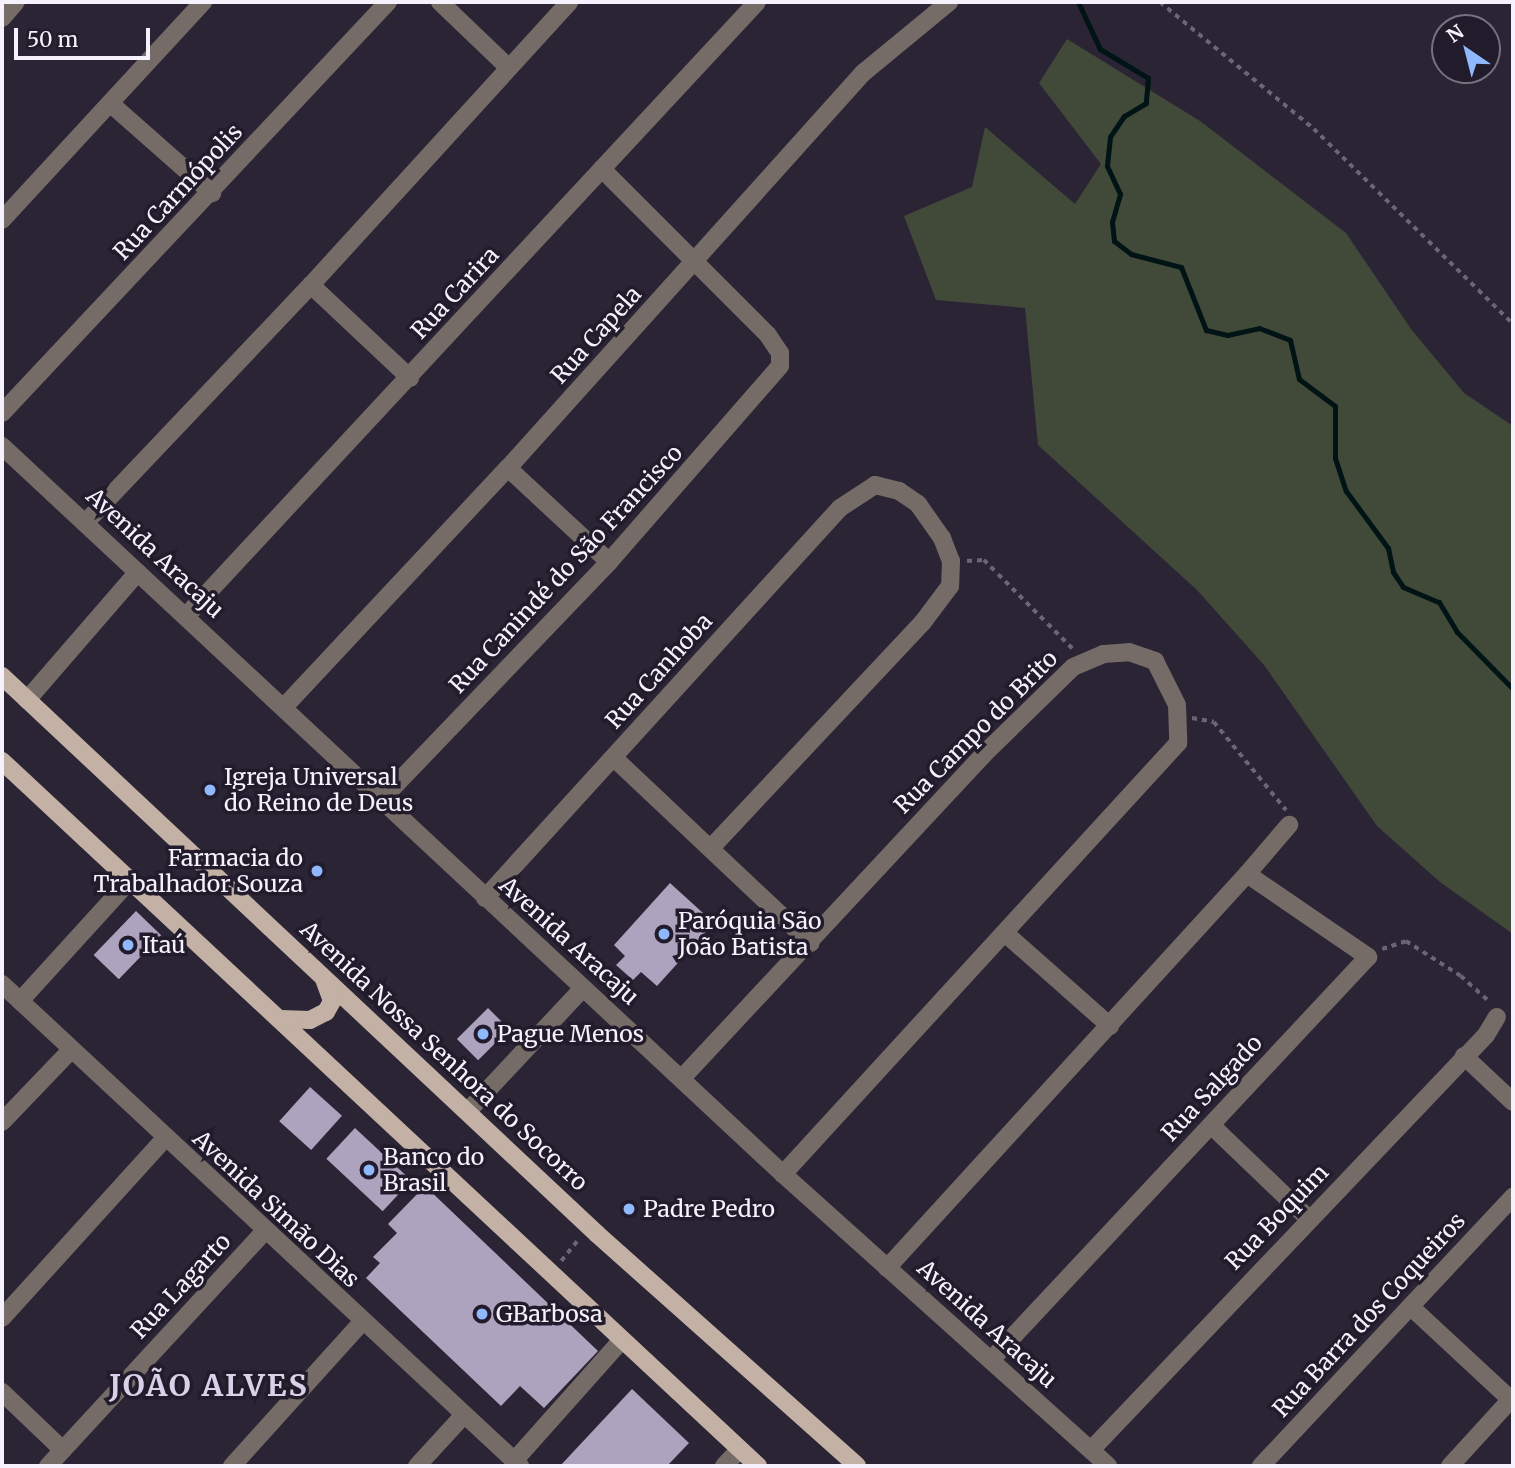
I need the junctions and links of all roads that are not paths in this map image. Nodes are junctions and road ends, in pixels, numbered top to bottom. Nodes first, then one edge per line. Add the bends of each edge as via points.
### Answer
1 (16, 2) edge
2 (203, 2) edge
3 (388, 2) edge
4 (440, 2) edge
5 (569, 2) edge
6 (757, 2) edge
7 (949, 2) edge
8 (2, 18) edge
9 (509, 68) junction
10 (111, 104) junction
11 (603, 169) junction
12 (212, 193) junction
13 (2, 220) edge
14 (696, 262) junction
15 (311, 285) junction
16 (410, 378) junction
17 (2, 413) edge
18 (2, 446) edge
19 (508, 468) junction
20 (86, 522) junction
21 (609, 562) junction
22 (138, 572) junction
23 (187, 615) junction
24 (2, 676) edge
25 (2, 695) edge
26 (25, 699) junction
27 (284, 707) junction
28 (614, 758) junction
29 (2, 761) edge
30 (381, 800) junction
31 (1289, 825) road end
32 (711, 848) junction
33 (1247, 874) junction
34 (130, 880) junction
35 (485, 898) junction
36 (1006, 934) junction
37 (810, 943) junction
38 (321, 972) junction
39 (2, 984) edge
40 (583, 988) junction
41 (20, 1001) junction
42 (1497, 1017) road end
43 (281, 1019) junction
44 (1110, 1026) junction
45 (71, 1050) junction
46 (1464, 1056) junction
47 (682, 1078) junction
48 (1513, 1102) edge
49 (468, 1111) junction
50 (2, 1122) edge
51 (1211, 1125) junction
52 (165, 1138) junction
53 (783, 1174) junction
54 (1513, 1197) edge
55 (1309, 1219) junction
56 (265, 1231) junction
57 (887, 1268) junction
58 (1411, 1307) junction
59 (2, 1318) edge
60 (361, 1323) junction
61 (620, 1342) junction
62 (991, 1360) junction
63 (2, 1392) edge
64 (1512, 1399) edge
65 (462, 1417) junction
66 (63, 1450) junction
67 (739, 1450) junction
68 (1091, 1450) junction
69 (517, 1464) edge
70 (48, 1466) edge
71 (232, 1466) edge
72 (417, 1466) edge
73 (724, 1466) edge
74 (758, 1466) edge
75 (857, 1466) edge
76 (1108, 1466) edge
77 (1261, 1466) edge
78 (1450, 1466) edge

1 - 8 street
2 - 10 street
3 - 12 street, Rua Carmópolis
4 - 9 street
5 - 9 street
6 - 11 street, Rua Carira
7 - 14 street, Rua Capela via 863,73
9 - 15 street
10 - 12 street
10 - 13 street
11 - 14 street
11 - 16 street, Rua Carira
12 - 17 street, Rua Carmópolis
14 - 19 street, Rua Capela
14 - 21 street, Rua Canindé do São Francisco via 768,335 780,353 780,366
15 - 16 street
15 - 20 street
16 - 23 street, Rua Carira
18 - 20 street, Avenida Aracaju
19 - 21 street
19 - 27 street, Rua Capela
20 - 22 street, Avenida Aracaju
21 - 30 street, Rua Canindé do São Francisco
22 - 23 street, Avenida Aracaju
22 - 26 street
23 - 27 street, Avenida Aracaju
24 - 26 main road, Avenida Nossa Senhora do Socorro
25 - 26 main road
26 - 38 main road, Avenida Nossa Senhora do Socorro
27 - 30 street, Avenida Aracaju
28 - 32 street
28 - 32 street, Rua Canhoba via 853,496 874,485 899,491 918,505 943,538 951,561 950,586 923,622
28 - 35 street, Rua Canhoba
29 - 34 main road
30 - 35 street, Avenida Aracaju
31 - 33 street
32 - 37 street
33 - 44 street
33 - 51 street, Rua Salgado via 1368,957
34 - 41 street
34 - 43 main road
35 - 40 street, Avenida Aracaju
36 - 37 street, Rua Campo do Brito via 1178,743 1171,687 1150,657 1129,652 1085,660 984,754
36 - 44 street
36 - 53 street, Rua Campo do Brito
37 - 47 street, Rua Campo do Brito
38 - 43 main road via 332,997 328,1010 310,1020
38 - 49 main road, Avenida Nossa Senhora do Socorro
39 - 41 street, Avenida Simão Dias
40 - 47 street, Avenida Aracaju
40 - 49 street
41 - 45 street, Avenida Simão Dias
42 - 46 street, Rua Boquim
43 - 61 main road
44 - 57 street
45 - 50 street
45 - 52 street, Avenida Simão Dias
46 - 48 street
46 - 55 street, Rua Boquim
47 - 53 street, Avenida Aracaju
49 - 75 main road, Avenida Nossa Senhora do Socorro
51 - 55 street
51 - 62 street, Rua Salgado
52 - 56 street, Avenida Simão Dias
52 - 59 street
53 - 57 street, Avenida Aracaju
54 - 58 street, Rua Barra dos Coqueiros
55 - 68 street, Rua Boquim
56 - 60 street, Avenida Simão Dias
56 - 66 street, Rua Lagarto
57 - 62 street, Avenida Aracaju
58 - 64 street
58 - 77 street, Rua Barra dos Coqueiros
60 - 65 street, Avenida Simão Dias
60 - 71 street
61 - 67 main road
61 - 69 street
62 - 68 street, Avenida Aracaju
63 - 66 street
64 - 78 street
65 - 69 street, Avenida Simão Dias
65 - 72 street
66 - 70 street, Rua Lagarto
67 - 73 street
67 - 74 main road
68 - 76 street, Avenida Aracaju

